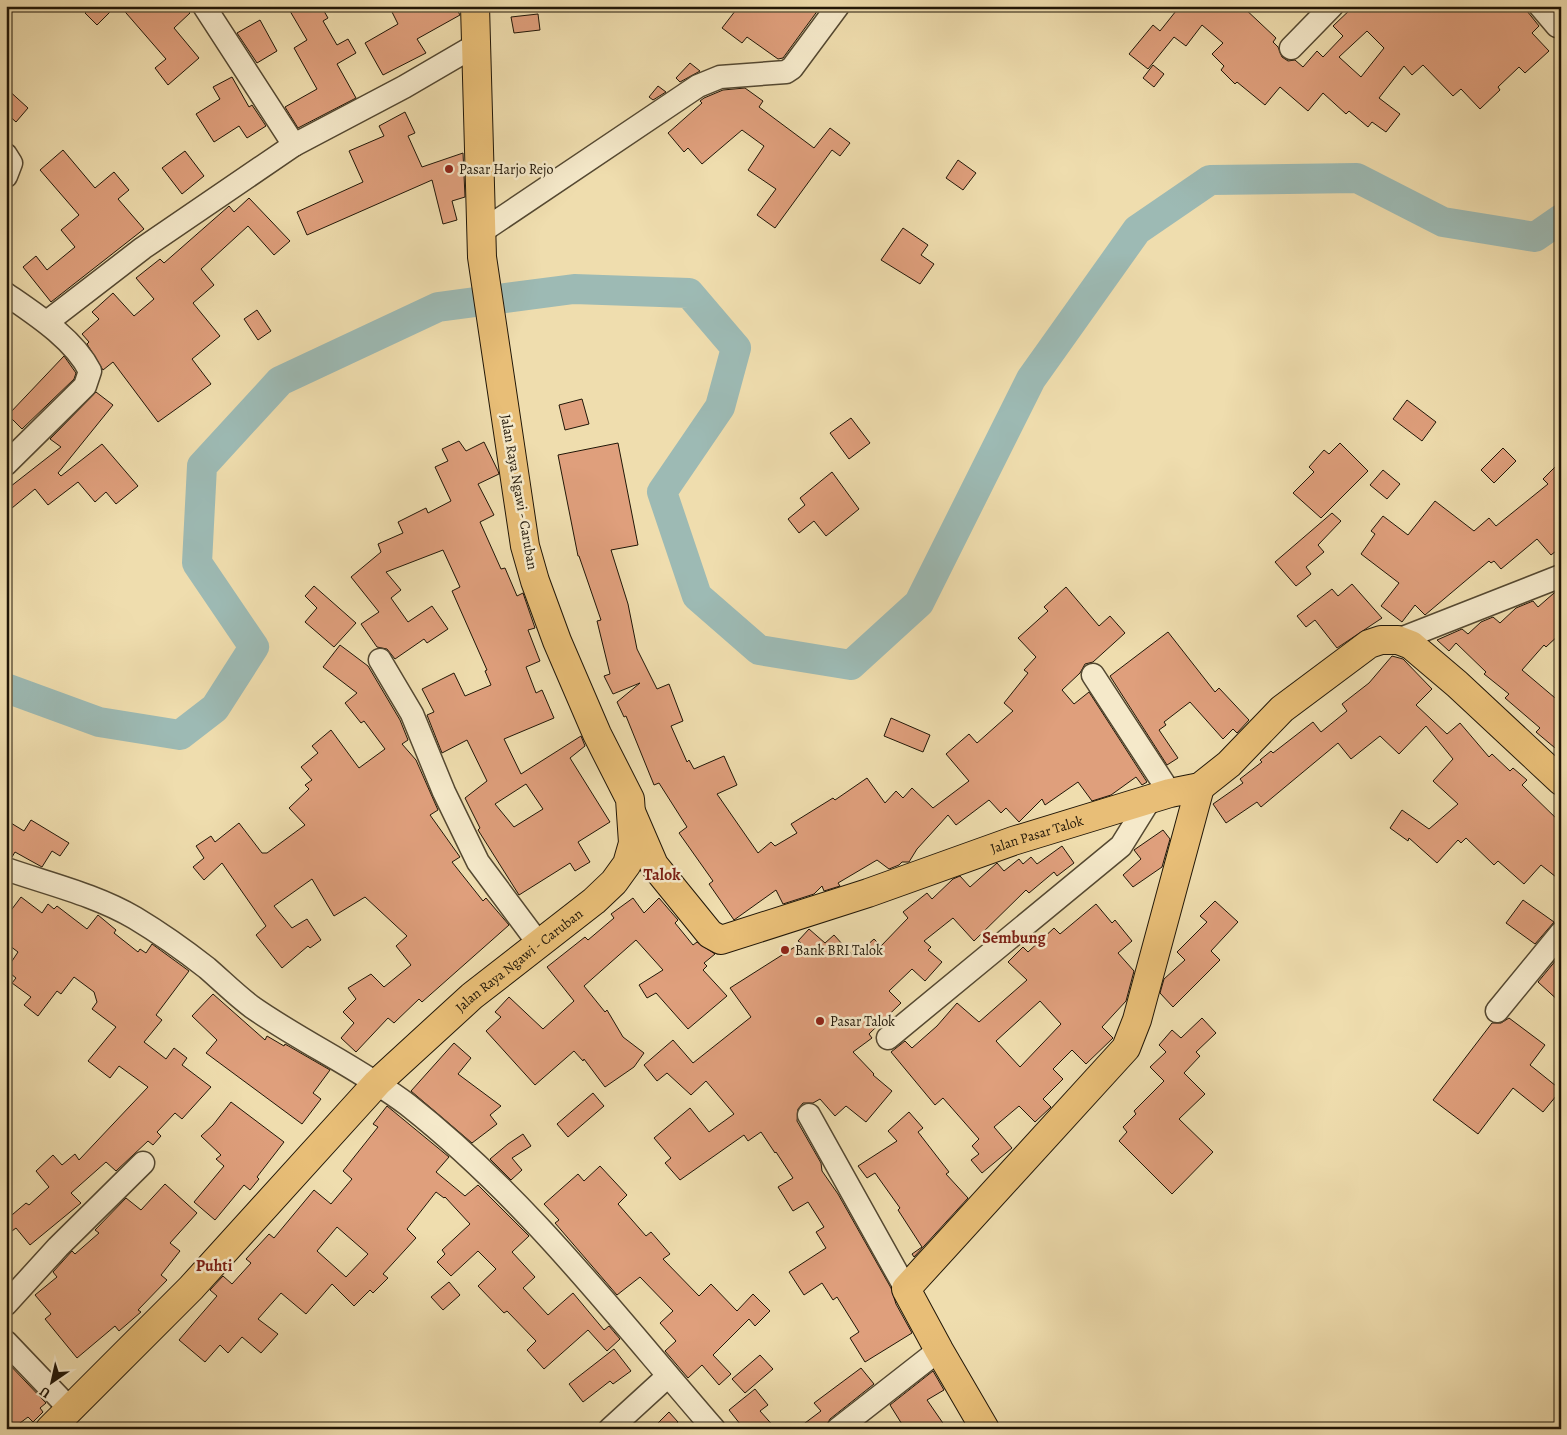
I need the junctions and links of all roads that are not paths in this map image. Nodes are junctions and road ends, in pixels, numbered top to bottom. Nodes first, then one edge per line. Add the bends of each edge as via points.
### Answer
1 (204, 6) edge
2 (475, 6) edge
3 (838, 6) edge
4 (1332, 6) edge
5 (1540, 6) edge
6 (1557, 26) dead end
7 (476, 45) junction
8 (1291, 48) dead end
9 (294, 145) junction
10 (6, 156) edge
11 (6, 176) edge
12 (482, 244) junction
13 (6, 294) edge
14 (47, 322) junction
15 (6, 464) edge
16 (1561, 576) edge
17 (1398, 640) junction
18 (380, 660) dead end
19 (1093, 675) dead end
20 (1561, 781) edge
21 (1200, 786) junction
22 (1159, 797) junction
23 (632, 814) junction
24 (6, 869) edge
25 (662, 875) junction
26 (617, 878) junction
27 (1561, 933) edge
28 (538, 944) junction
29 (1497, 1011) dead end
30 (888, 1038) dead end
31 (377, 1084) junction
32 (809, 1115) dead end
33 (143, 1163) dead end
34 (906, 1289) junction
35 (6, 1304) edge
36 (6, 1342) edge
37 (939, 1350) junction
38 (668, 1376) junction
39 (70, 1409) junction
40 (50, 1429) edge
41 (610, 1429) edge
42 (714, 1429) edge
43 (838, 1429) edge
44 (985, 1429) edge

1 - 9 street
2 - 7 main road
3 - 12 street via 792,68 786,72 720,77 698,86
4 - 8 street
5 - 6 street
7 - 9 street
7 - 12 main road
9 - 14 street via 143,248
10 - 11 street via 11,163
12 - 23 main road, Jalan Raya Ngawi - Caruban via 525,546 557,641 630,800
13 - 14 street
14 - 15 street via 86,362 89,377 85,386
16 - 17 street
17 - 20 main road via 1411,645 1457,684
17 - 21 main road, Jalan Pasar Talok via 1369,644 1316,682 1282,709 1229,764
18 - 28 street via 412,714 444,792 478,862
19 - 22 street
21 - 22 main road, Jalan Pasar Talok
21 - 34 main road via 1137,1020 1126,1048
22 - 25 main road, Jalan Pasar Talok via 1013,841 860,896 721,940 710,934
22 - 30 street via 1121,846
23 - 25 main road, Jalan Pasar Talok via 654,865
23 - 26 main road, Jalan Raya Ngawi - Caruban via 633,844 627,864
24 - 31 street via 93,899 132,917 204,967 252,1006
25 - 26 main road via 634,872
26 - 28 main road, Jalan Raya Ngawi - Caruban via 594,902
27 - 29 street
28 - 31 main road, Jalan Raya Ngawi - Caruban via 472,996
31 - 38 street via 491,1176 527,1212
31 - 39 main road, Jalan Raya Ngawi - Caruban via 192,1288
32 - 34 street
33 - 35 street
34 - 37 main road
36 - 39 street
37 - 43 street
37 - 44 main road
38 - 41 street
38 - 42 street
39 - 40 main road, Jalan Raya Ngawi - Caruban

